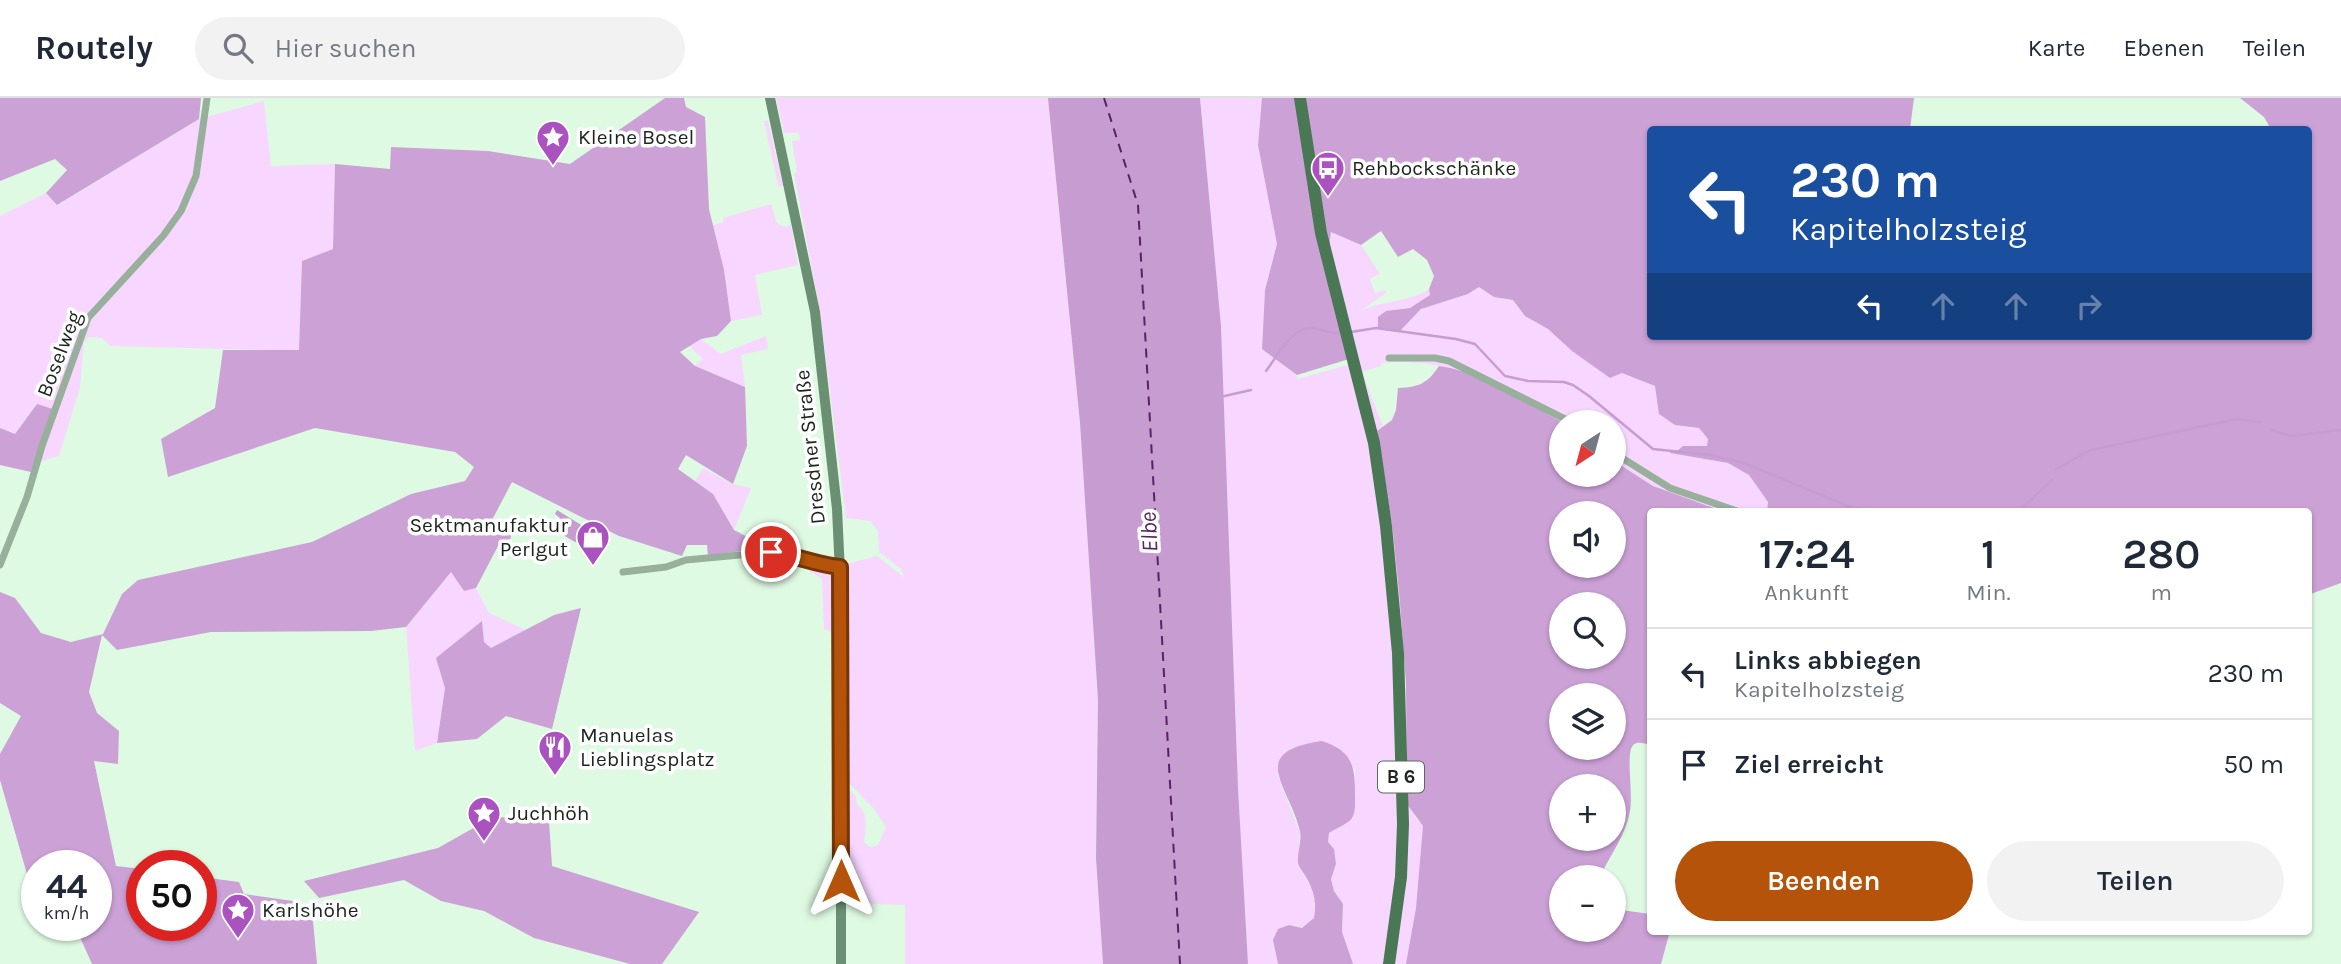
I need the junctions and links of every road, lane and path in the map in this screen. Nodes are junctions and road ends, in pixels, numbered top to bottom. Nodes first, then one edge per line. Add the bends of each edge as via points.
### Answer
1 (207, 98) edge
2 (770, 98) edge
3 (1300, 98) edge
4 (1389, 358) dead end
5 (1549, 411) edge
6 (1626, 460) edge
7 (1728, 508) edge
8 (0, 565) edge
9 (840, 567) junction
10 (623, 572) dead end
11 (841, 964) edge
12 (1388, 964) edge

1 - 8 street, Boselweg via 196,176 181,211 88,318
2 - 9 main road, Dresdner Straße via 815,312
3 - 12 main road, B 6 via 1321,233 1382,491 1398,653 1402,824 1401,877
4 - 5 street via 1449,360
6 - 7 street via 1671,488
9 - 10 street via 771,552
9 - 11 main road, Dresdner Straße

